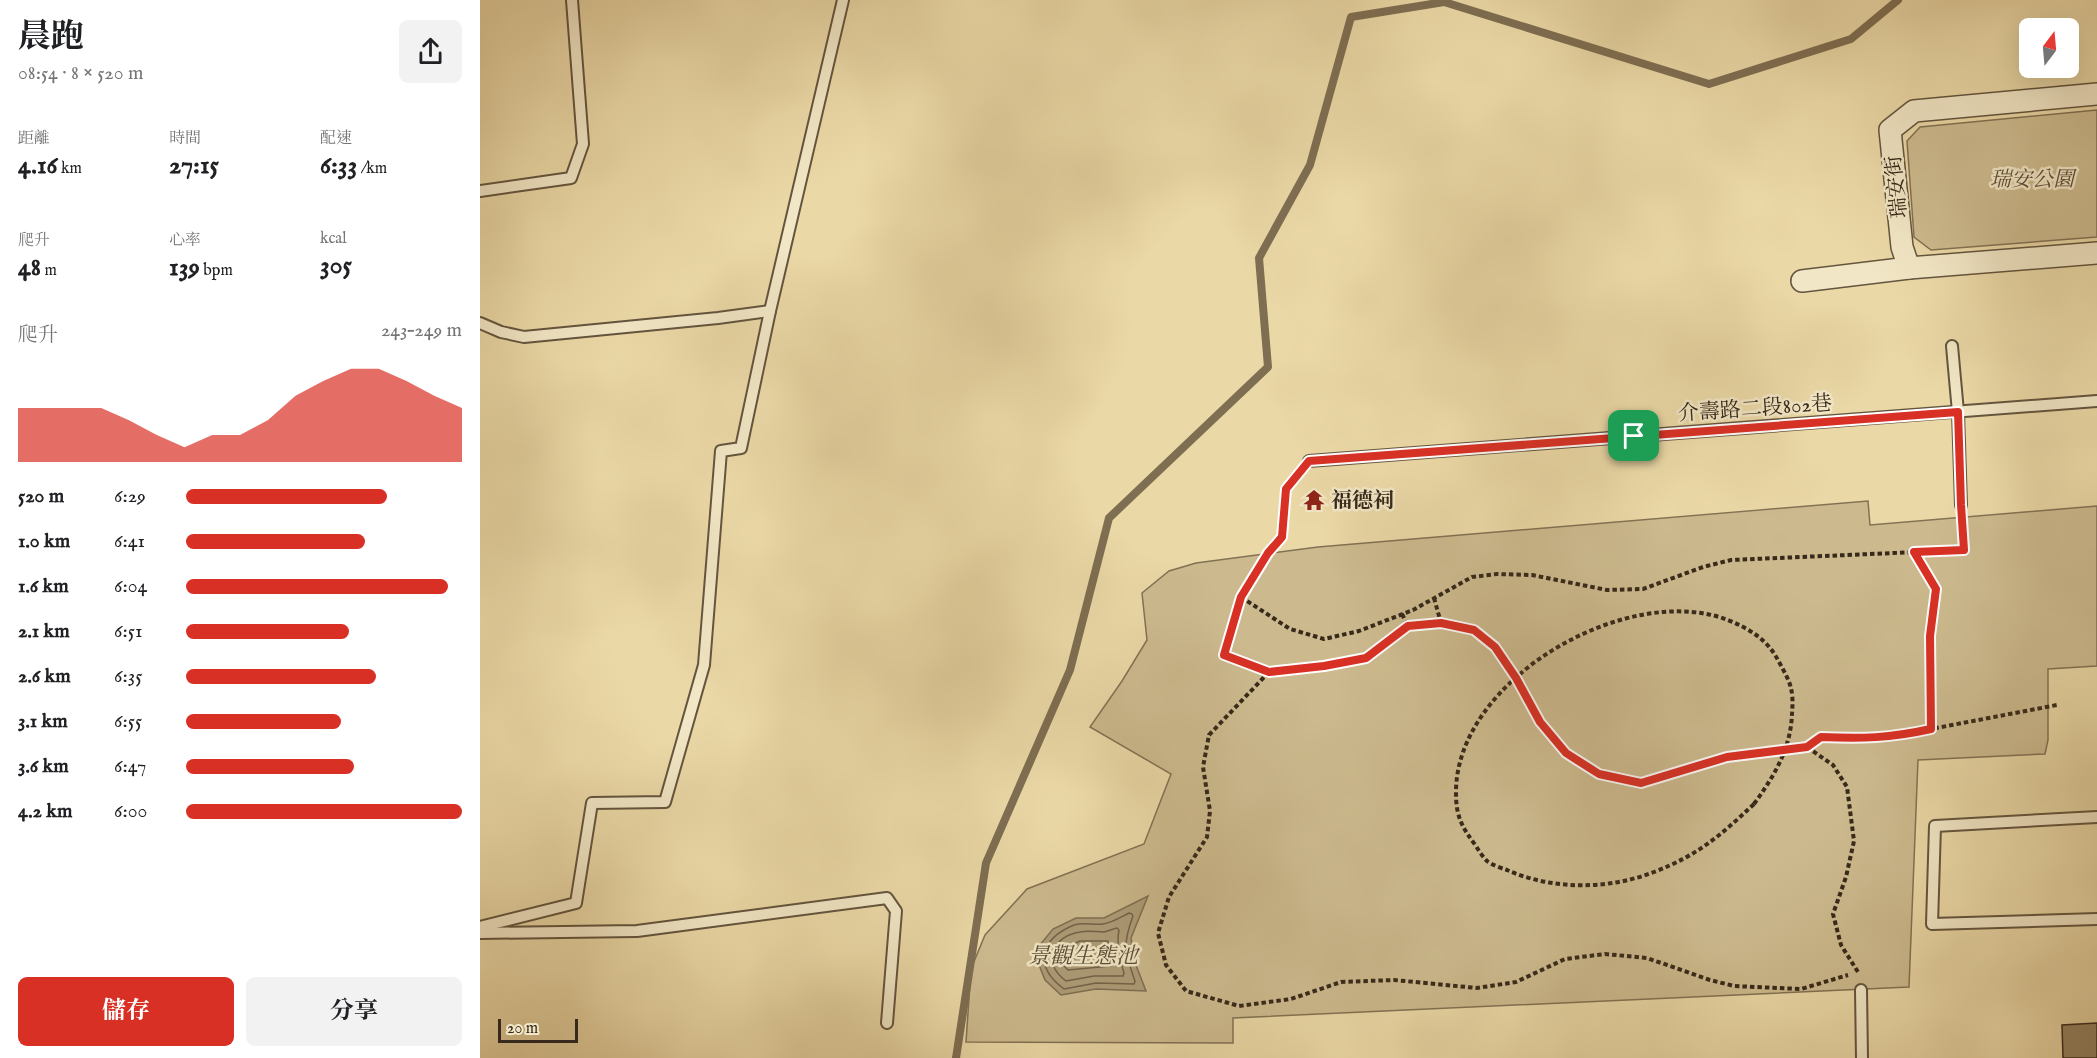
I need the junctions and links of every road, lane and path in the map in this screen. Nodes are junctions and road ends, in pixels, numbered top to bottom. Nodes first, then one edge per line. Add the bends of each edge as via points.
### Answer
1 (572, 0) edge
2 (843, 0) edge
3 (2097, 94) edge
4 (480, 191) edge
5 (2097, 253) edge
6 (1909, 268) junction
7 (1802, 280) dead end
8 (770, 311) junction
9 (480, 323) edge
10 (1952, 346) dead end
11 (2097, 401) edge
12 (1958, 412) junction
13 (1309, 461) joint
14 (1961, 505) joint
15 (1914, 552) junction
16 (1241, 597) junction
17 (1434, 598) junction
18 (1402, 614) junction
19 (1441, 623) junction
20 (1408, 626) junction
21 (1269, 672) junction
22 (1516, 678) junction
23 (2057, 705) dead end
24 (1931, 729) junction
25 (1807, 747) junction
26 (2097, 818) edge
27 (2097, 919) edge
28 (480, 927) edge
29 (480, 933) edge
30 (1861, 990) dead end
31 (887, 1023) dead end
32 (1862, 1058) edge

1 - 4 lane via 583,144 571,178
2 - 8 lane
3 - 6 street, 瑞安街 via 1914,111 1890,130 1902,247
5 - 6 street
6 - 7 street
8 - 9 lane via 524,337
8 - 28 lane via 741,448 721,452 705,665 665,802 592,803 576,903
10 - 12 lane
11 - 12 lane, 介壽路二段802巷
12 - 13 lane, 介壽路二段802巷
12 - 14 lane
13 - 16 path via 1286,489 1282,537
14 - 15 path via 1964,550
15 - 17 path via 1731,560 1643,589 1606,590 1532,575 1497,574 1472,577
15 - 24 path via 1936,589 1930,636
16 - 18 path via 1290,629 1324,639 1359,631
16 - 21 path via 1224,655
17 - 18 path
17 - 19 path
18 - 20 path
19 - 20 path
19 - 22 path via 1474,630 1495,647
20 - 21 path via 1366,658
21 - 25 path via 1209,735 1203,767 1210,811 1207,837 1169,897 1158,933 1166,965 1186,991 1239,1006 1291,999 1341,982 1394,980 1477,988 1516,982 1565,958 1605,954 1647,958 1734,986 1801,989 1858,972 1841,945 1833,914 1854,841 1847,787 1833,765
22 - 22 path, bridge via 1499,693 1462,753 1456,804 1459,821 1487,862 1524,878 1571,885 1627,881 1689,857 1721,835 1754,804 1774,777 1791,728 1791,682 1773,650 1754,632 1699,611 1624,618 1599,627 1533,663
22 - 25 path via 1540,722 1566,753 1599,774 1641,783 1727,757
23 - 24 path
24 - 25 path via 1861,739 1821,737
26 - 27 lane via 1935,826 1932,924
29 - 31 lane via 637,931 887,898 896,911
30 - 32 lane

